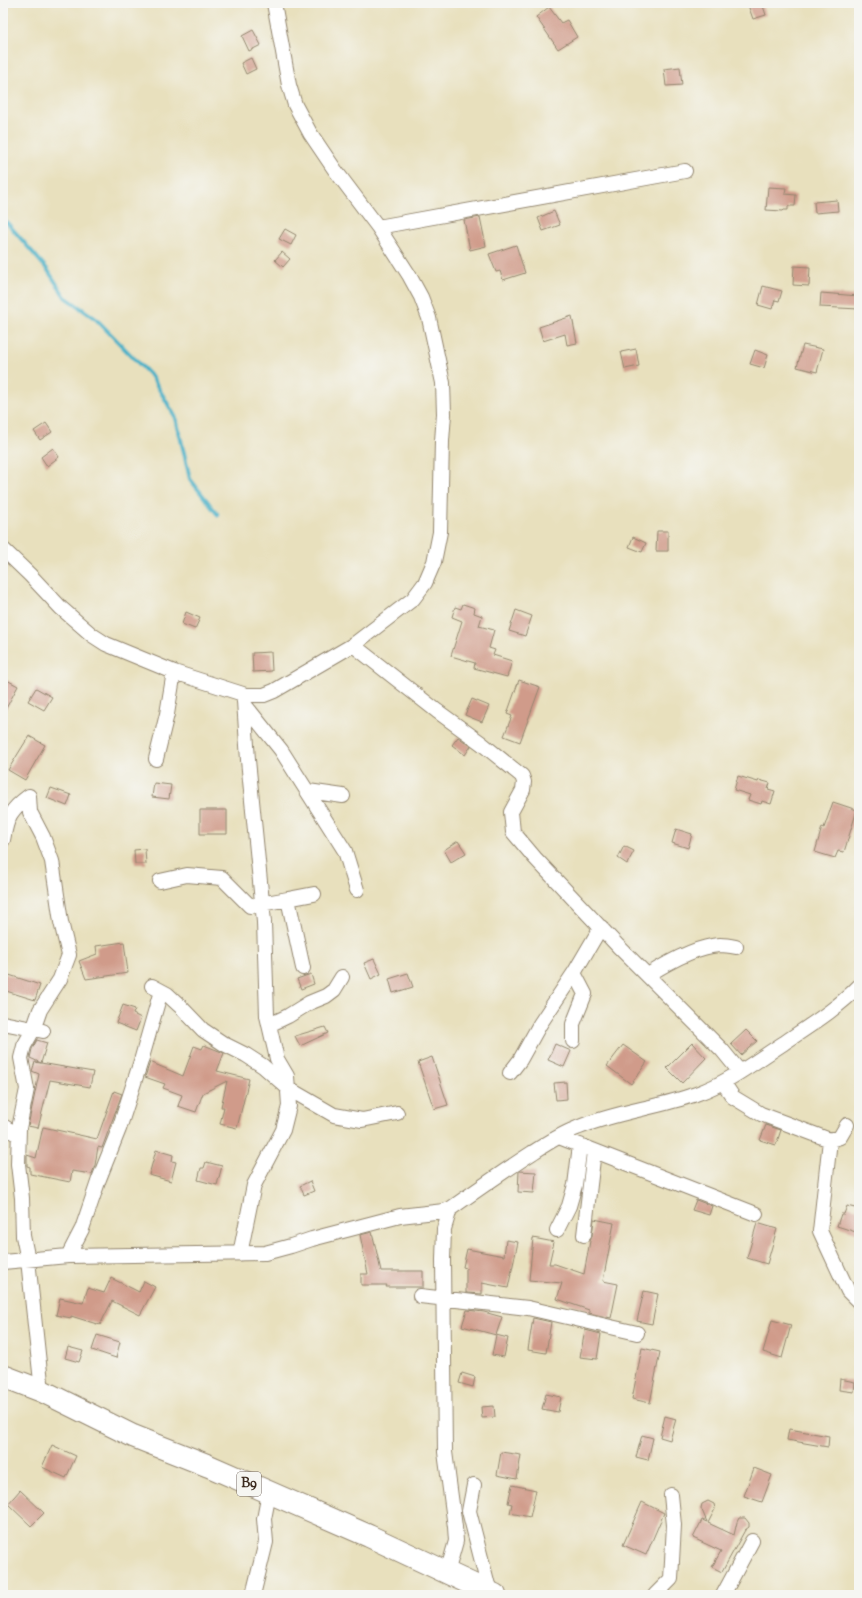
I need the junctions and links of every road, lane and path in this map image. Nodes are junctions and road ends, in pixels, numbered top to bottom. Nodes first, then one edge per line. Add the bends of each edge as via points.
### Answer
1 (274, 3) edge
2 (685, 171) dead end
3 (378, 227) junction
4 (3, 550) edge
5 (353, 645) junction
6 (174, 672) junction
7 (245, 700) junction
8 (156, 759) dead end
9 (308, 791) junction
10 (343, 796) dead end
11 (3, 840) edge
12 (160, 881) dead end
13 (357, 890) dead end
14 (314, 894) dead end
15 (288, 899) junction
16 (262, 903) junction
17 (601, 927) junction
18 (736, 947) dead end
19 (303, 968) dead end
20 (574, 973) junction
21 (648, 975) junction
22 (342, 976) dead end
23 (859, 986) edge
24 (3, 1023) edge
25 (269, 1024) junction
26 (38, 1030) junction
27 (573, 1042) dead end
28 (740, 1072) junction
29 (510, 1073) dead end
30 (723, 1082) junction
31 (288, 1089) junction
32 (397, 1113) dead end
33 (847, 1125) dead end
34 (3, 1126) edge
35 (18, 1135) junction
36 (559, 1137) junction
37 (830, 1140) junction
38 (580, 1145) junction
39 (594, 1151) junction
40 (450, 1209) junction
41 (756, 1214) dead end
42 (557, 1230) dead end
43 (584, 1235) dead end
44 (240, 1254) junction
45 (68, 1256) junction
46 (28, 1260) junction
47 (3, 1262) edge
48 (420, 1296) dead end
49 (444, 1298) junction
50 (859, 1302) edge
51 (637, 1333) dead end
52 (4, 1378) edge
53 (42, 1391) junction
54 (474, 1485) dead end
55 (269, 1493) junction
56 (671, 1495) dead end
57 (752, 1541) dead end
58 (447, 1573) junction
59 (483, 1592) edge
60 (253, 1595) edge
61 (655, 1595) edge
62 (723, 1595) edge

1 - 3 street via 289,85 295,104 310,133
2 - 3 street
3 - 5 street via 421,297 429,318 442,377 444,414 440,532 434,562 425,583 413,600
4 - 6 street via 92,635 106,644
5 - 7 street via 274,691
5 - 17 street via 522,776 523,790 511,812 513,832
6 - 7 street
6 - 8 street
7 - 9 street
7 - 16 street via 248,760
9 - 10 street
9 - 13 street via 345,851
11 - 26 street via 6,822 15,807 29,796 30,812 52,861 69,955 60,979 40,1010
12 - 16 street via 187,875 222,878 250,906
14 - 15 street
15 - 16 street
15 - 19 street
16 - 25 street
17 - 20 street
17 - 21 street
18 - 21 street via 719,945 692,952
20 - 27 street via 586,994 573,1024
20 - 29 street
21 - 28 street via 722,1050
22 - 25 street via 334,990 326,996
23 - 28 street via 812,1024
24 - 26 street
25 - 31 street via 278,1059 287,1076
26 - 35 street via 24,1046 21,1058 26,1090
28 - 30 street
30 - 36 street via 696,1094 600,1119
30 - 37 street via 733,1097 761,1114
31 - 32 street via 334,1115 362,1120
31 - 44 street via 290,1106 283,1130 254,1185
31 - 45 street via 252,1058 203,1030 180,1006 157,988 141,1061 119,1129 82,1229
33 - 37 street via 840,1137
34 - 35 street
35 - 46 street via 23,1236
36 - 38 street
36 - 40 street
37 - 50 street via 820,1232 848,1291
38 - 39 street
38 - 42 street via 575,1185 569,1206
39 - 41 street
39 - 43 street
40 - 44 street via 400,1216 265,1253
40 - 49 street via 444,1228
44 - 45 street
45 - 46 street
46 - 47 street
46 - 53 street
48 - 49 street
49 - 51 street via 528,1308
49 - 58 street via 445,1452 456,1527 456,1541
52 - 53 highway, B9
53 - 55 highway, B9 via 134,1436
54 - 59 street via 469,1511
55 - 58 highway, B9
55 - 60 street via 264,1520 266,1542
56 - 61 street via 674,1525 671,1579
57 - 62 street
58 - 59 highway, B9

